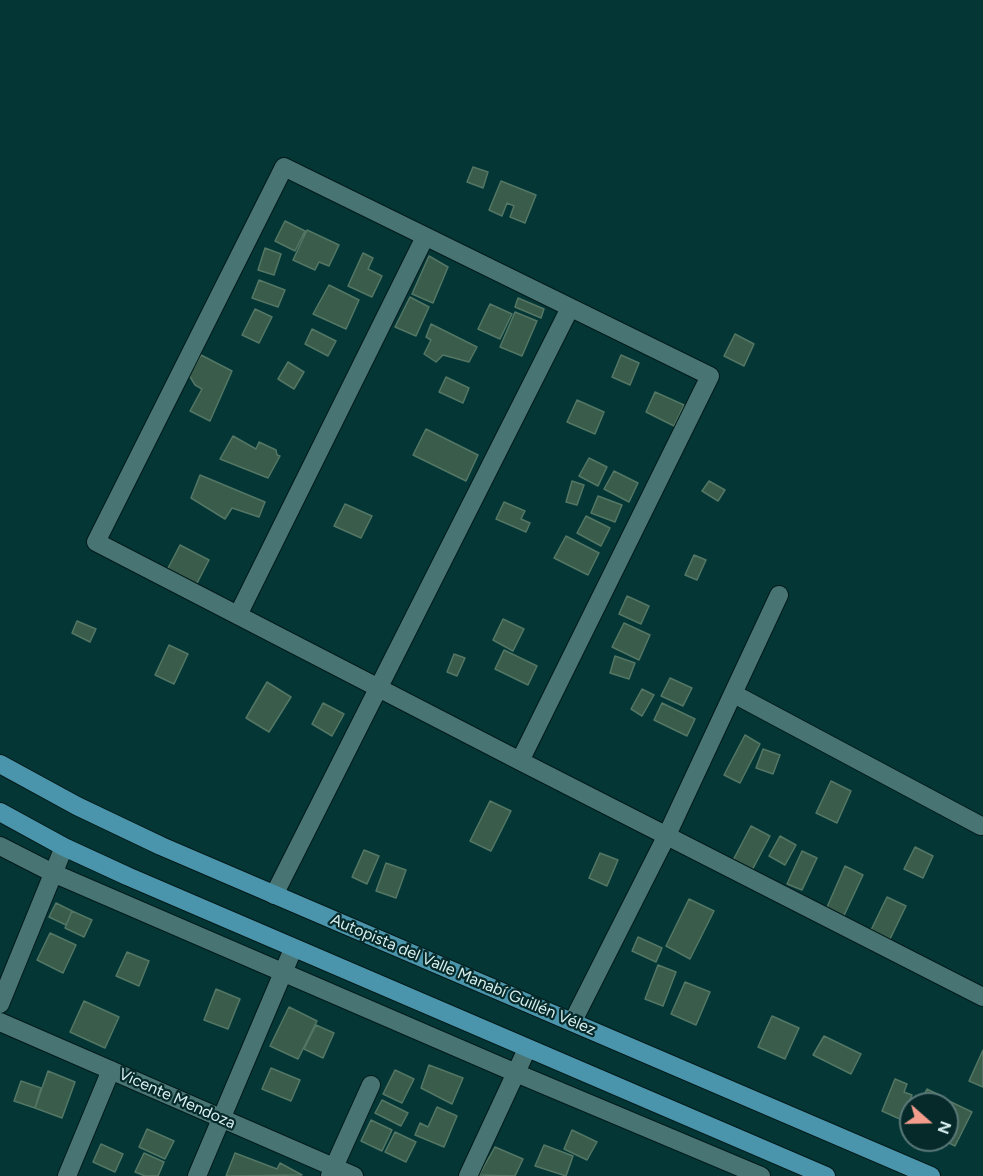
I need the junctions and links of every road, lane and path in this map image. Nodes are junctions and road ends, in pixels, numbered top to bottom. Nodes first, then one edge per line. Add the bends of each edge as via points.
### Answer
1 (425, 237) junction
2 (570, 308) junction
3 (779, 596) dead end
4 (238, 615) junction
5 (380, 687) junction
6 (734, 694) junction
7 (520, 761) junction
8 (0, 764) edge
9 (0, 812) edge
10 (981, 826) dead end
11 (667, 835) junction
12 (0, 846) edge
13 (64, 847) junction
14 (53, 873) junction
15 (274, 895) junction
16 (292, 949) junction
17 (283, 972) junction
18 (983, 997) edge
19 (0, 1004) edge
20 (573, 1021) junction
21 (0, 1022) edge
22 (527, 1049) junction
23 (111, 1070) junction
24 (516, 1073) junction
25 (371, 1085) dead end
26 (221, 1118) junction
27 (753, 1144) junction
28 (332, 1171) edge
29 (740, 1172) edge
30 (67, 1176) edge
31 (197, 1176) edge
32 (354, 1176) edge
33 (468, 1176) edge
34 (761, 1176) edge
35 (826, 1176) edge
36 (931, 1176) edge

1 - 2 street
1 - 4 street
1 - 4 street via 284,167 96,542
2 - 5 street
2 - 7 street via 710,376
3 - 6 street
4 - 5 street
5 - 7 street
5 - 15 street
6 - 10 street
6 - 11 street
7 - 11 street
8 - 15 main road, Autopista del Valle Manabí Guillén Vélez via 77,806
9 - 13 main road
11 - 18 street
11 - 20 street
12 - 14 street
13 - 14 street
13 - 16 main road
14 - 17 street
14 - 19 street
15 - 20 main road, Autopista del Valle Manabí Guillén Vélez
16 - 17 street
16 - 22 main road
17 - 24 street
17 - 26 street
20 - 36 main road, Autopista del Valle Manabí Guillén Vélez
21 - 23 street, Vicente Mendoza
22 - 24 street
22 - 27 main road
23 - 26 street, Vicente Mendoza
23 - 30 street
24 - 29 street
24 - 33 street
25 - 28 street
26 - 28 street, Vicente Mendoza
26 - 31 street
27 - 29 street
27 - 35 main road
28 - 32 street, Vicente Mendoza
29 - 34 street

